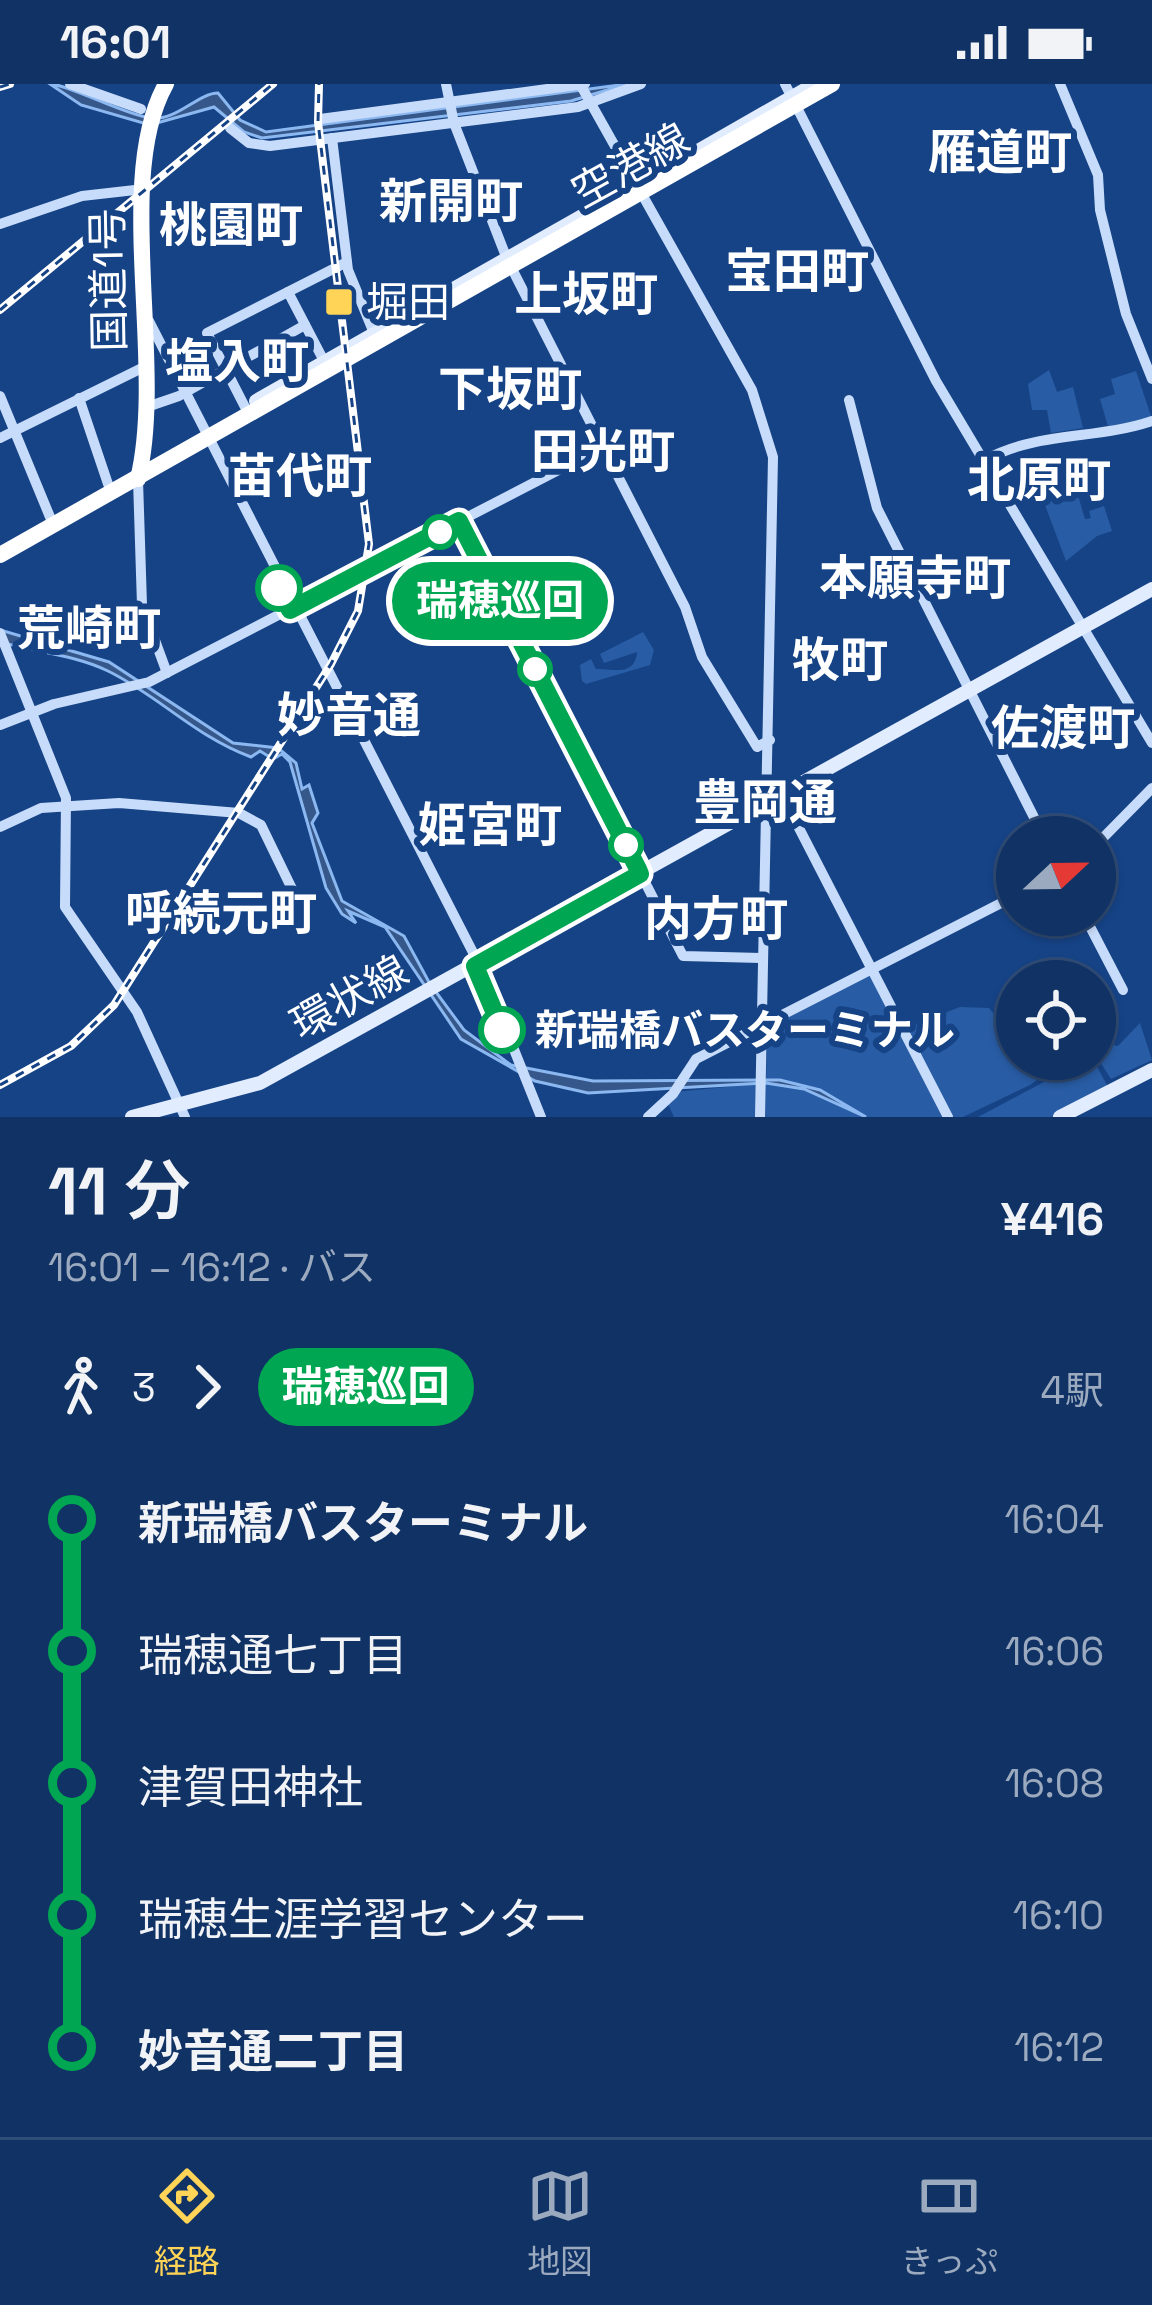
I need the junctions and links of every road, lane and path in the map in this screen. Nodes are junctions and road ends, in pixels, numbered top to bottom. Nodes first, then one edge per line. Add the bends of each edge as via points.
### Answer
1 (70, 84) edge
2 (163, 84) edge
3 (446, 84) edge
4 (641, 84) edge
5 (826, 84) edge
6 (1060, 84) edge
7 (582, 85) edge
8 (794, 96) edge
9 (590, 102) junction
10 (448, 105) junction
11 (146, 113) junction
12 (320, 119) dead end
13 (454, 123) junction
14 (230, 128) dead end
15 (332, 138) junction
16 (644, 188) junction
17 (136, 190) dead end
18 (594, 218) junction
19 (0, 224) edge
20 (346, 262) junction
21 (509, 264) junction
22 (288, 292) junction
23 (435, 313) junction
24 (147, 318) junction
25 (305, 325) junction
26 (376, 338) junction
27 (324, 362) junction
28 (142, 368) junction
29 (226, 369) junction
30 (1152, 379) edge
31 (182, 394) junction
32 (0, 397) edge
33 (79, 398) junction
34 (849, 400) dead end
35 (245, 407) junction
36 (144, 408) junction
37 (1152, 421) edge
38 (14, 431) junction
39 (204, 436) junction
40 (0, 438) edge
41 (606, 453) junction
42 (985, 460) junction
43 (139, 472) junction
44 (108, 484) junction
45 (50, 517) junction
46 (459, 521) junction
47 (0, 551) edge
48 (1152, 591) edge
49 (292, 608) junction
50 (1084, 629) junction
51 (0, 633) edge
52 (167, 673) junction
53 (970, 692) junction
54 (32, 712) junction
55 (0, 724) edge
56 (768, 742) junction
57 (1152, 743) edge
58 (1152, 788) edge
59 (770, 805) junction
60 (68, 806) junction
61 (1033, 816) edge
62 (1116, 825) edge
63 (0, 827) edge
64 (641, 876) junction
65 (294, 893) dead end
66 (996, 906) edge
67 (1095, 936) edge
68 (761, 958) junction
69 (477, 967) junction
70 (872, 970) junction
71 (1123, 989) dead end
72 (762, 1026) junction
73 (1152, 1072) edge
74 (182, 1111) edge
75 (132, 1117) edge
76 (157, 1117) edge
77 (539, 1117) edge
78 (648, 1117) edge
79 (759, 1117) edge
80 (948, 1117) edge
81 (1063, 1117) edge

1 - 11 street
2 - 11 highway, 国道1号
3 - 10 street
4 - 9 street
5 - 8 main road, 空港線
5 - 8 main road, 空港線
5 - 16 highway
5 - 18 highway
5 - 47 highway
6 - 30 street via 1098,175 1126,314
7 - 9 street
7 - 10 street
8 - 16 main road, 空港線
8 - 42 street
9 - 13 street
9 - 16 street
10 - 12 street
10 - 13 street
11 - 24 highway, 国道1号
13 - 15 street
13 - 21 street
14 - 15 street via 259,145
15 - 20 street
16 - 21 main road, 空港線
16 - 56 street via 748,392 769,452
17 - 19 street via 82,196
18 - 23 highway via 438,304
18 - 47 highway
20 - 22 street
20 - 26 street
21 - 23 main road, 空港線
21 - 26 main road, 空港線
21 - 41 street
22 - 25 street
22 - 29 street via 207,333
23 - 26 main road, 空港線
24 - 28 highway, 国道1号
24 - 31 street
24 - 36 highway, 国道1号
25 - 27 street
25 - 29 street
26 - 27 main road, 空港線
26 - 39 main road, 空港線
27 - 35 main road, 空港線
28 - 33 street
28 - 43 highway, 国道1号
29 - 31 street
29 - 35 street
31 - 36 street
31 - 39 street
32 - 38 street
33 - 38 street
33 - 44 street
34 - 53 street via 877,508
35 - 39 main road, 空港線
36 - 43 highway, 国道1号
37 - 42 street via 1017,442
38 - 40 street
38 - 45 street
39 - 43 main road, 空港線
39 - 49 street
41 - 46 street
41 - 56 street via 686,608 702,657 757,747
42 - 50 street
43 - 44 highway
43 - 47 highway
43 - 52 street via 142,604
44 - 45 highway
45 - 47 highway
46 - 49 street
46 - 64 street
48 - 50 main road, 環状線
49 - 52 street
49 - 69 street
49 - 69 street
50 - 53 main road, 環状線
50 - 57 street
51 - 54 street
52 - 54 street
53 - 59 main road, 環状線
53 - 61 street
54 - 55 street
54 - 60 street
56 - 59 street
58 - 62 street
59 - 64 main road, 環状線
59 - 68 street
59 - 70 street
59 - 72 street
60 - 63 street via 34,810
60 - 65 street via 143,802 239,813 261,825
60 - 74 street via 65,907 137,1012
64 - 68 street via 682,956
64 - 69 main road, 環状線
66 - 70 street
67 - 71 street
68 - 72 street
69 - 74 main road, 環状線 via 262,1088
69 - 77 street
70 - 72 street
70 - 80 street
72 - 78 street via 697,1059
72 - 79 street
73 - 81 main road
74 - 75 main road, 環状線
74 - 76 main road, 環状線

